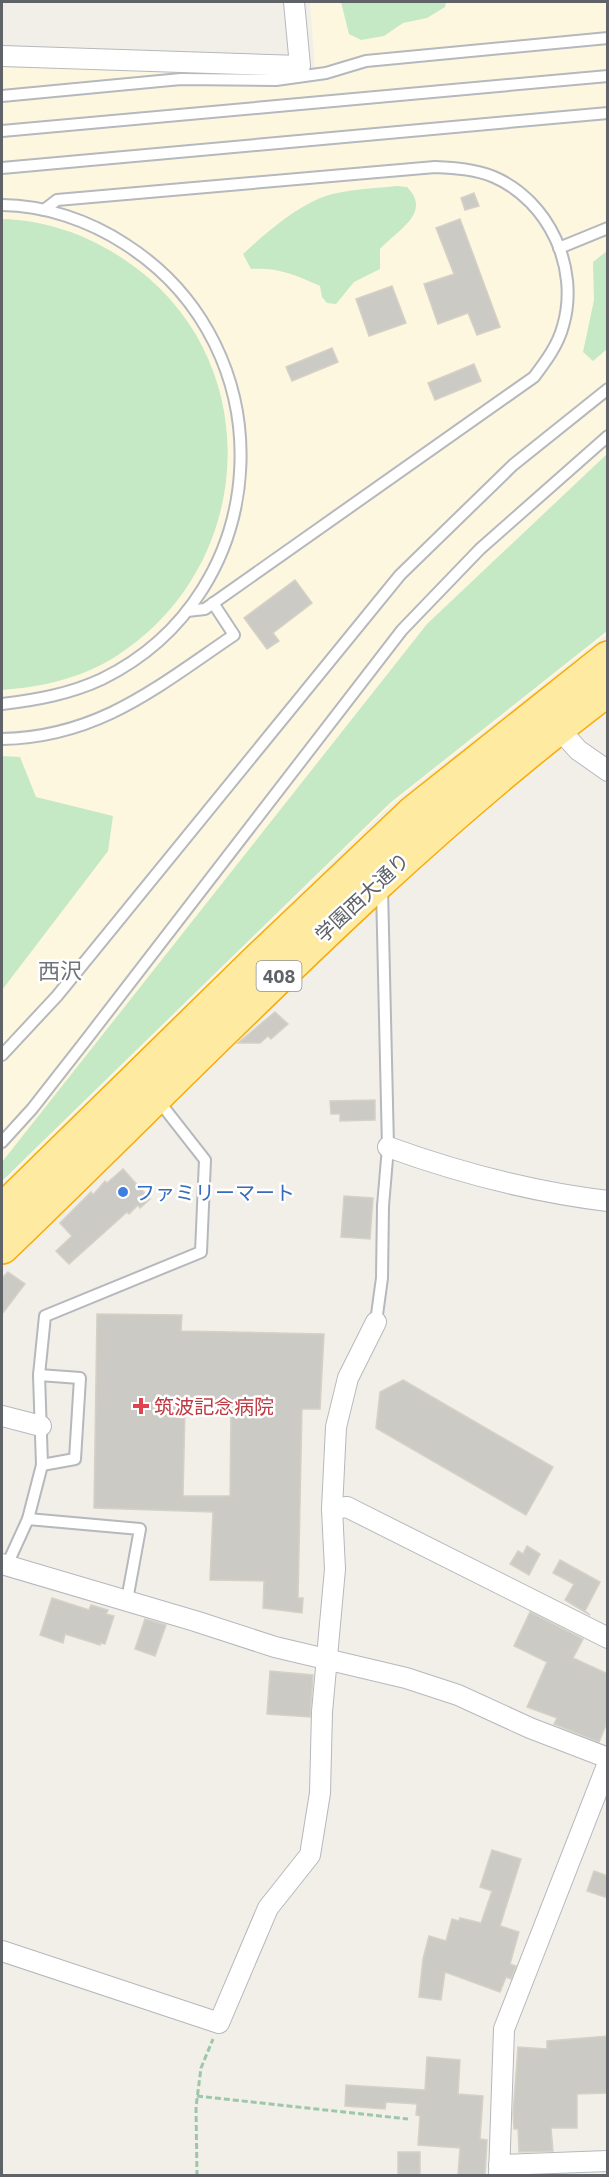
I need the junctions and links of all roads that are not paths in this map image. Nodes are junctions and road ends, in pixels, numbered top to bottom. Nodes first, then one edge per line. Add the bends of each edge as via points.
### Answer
1 (294, 2) edge
2 (608, 38) edge
3 (2, 57) edge
4 (608, 76) edge
5 (2, 96) edge
6 (608, 113) edge
7 (2, 131) edge
8 (2, 168) edge
9 (2, 206) edge
10 (44, 210) junction
11 (608, 228) edge
12 (559, 248) junction
13 (608, 389) edge
14 (608, 436) edge
15 (213, 603) junction
16 (187, 611) junction
17 (608, 658) edge
18 (608, 689) edge
19 (2, 704) edge
20 (549, 718) junction
21 (2, 739) edge
22 (608, 771) edge
23 (379, 879) junction
24 (2, 1055) edge
25 (156, 1096) junction
26 (2, 1142) edge
27 (388, 1147) junction
28 (608, 1201) edge
29 (2, 1211) edge
30 (2, 1247) edge
31 (376, 1322) joint
32 (39, 1375) junction
33 (2, 1416) edge
34 (41, 1426) junction
35 (42, 1465) junction
36 (332, 1509) junction
37 (28, 1519) junction
38 (4, 1565) edge
39 (127, 1600) junction
40 (608, 1638) edge
41 (329, 1658) junction
42 (607, 1767) edge
43 (2, 1951) edge
44 (608, 2162) edge
45 (499, 2170) edge

1 - 3 street via 300,66
2 - 5 lane via 366,61 326,73 276,81 181,79
4 - 7 lane
6 - 8 lane
9 - 10 lane
10 - 12 lane via 57,200 423,168 465,168 494,177 519,192 552,228
10 - 16 lane via 112,235 170,279 213,337 228,370 242,442 235,514 224,549
11 - 12 lane
12 - 15 lane via 566,266 568,296 563,326 552,353 534,377
13 - 24 lane via 513,465 400,575 57,996
14 - 26 lane via 480,549 402,630 86,1040
15 - 16 lane via 205,609
15 - 21 lane via 234,635 129,706 55,734
16 - 19 lane via 148,649 102,679 33,701
17 - 20 highway, 学園西大通り / 408
18 - 20 highway, 学園西大通り / 408
20 - 22 street via 578,750
20 - 23 highway, 学園西大通り / 408 via 491,781
20 - 29 highway, 学園西大通り / 408 via 413,813
23 - 25 highway, 学園西大通り / 408
23 - 27 lane
25 - 30 highway, 学園西大通り / 408
25 - 32 lane via 205,1160 201,1252 45,1316
27 - 28 street via 491,1180
27 - 31 lane
31 - 36 street via 348,1378 336,1427
32 - 34 lane
32 - 35 lane via 80,1378 75,1459
33 - 34 street
34 - 35 lane
35 - 37 lane
36 - 40 street via 347,1507
36 - 41 street via 335,1569
37 - 38 lane
37 - 39 lane via 140,1529
38 - 39 street
39 - 41 street via 275,1647
41 - 42 street via 458,1695
41 - 43 street via 322,1712 320,1793 310,1855 268,1908 219,2023
42 - 45 street via 504,2029
44 - 45 street

